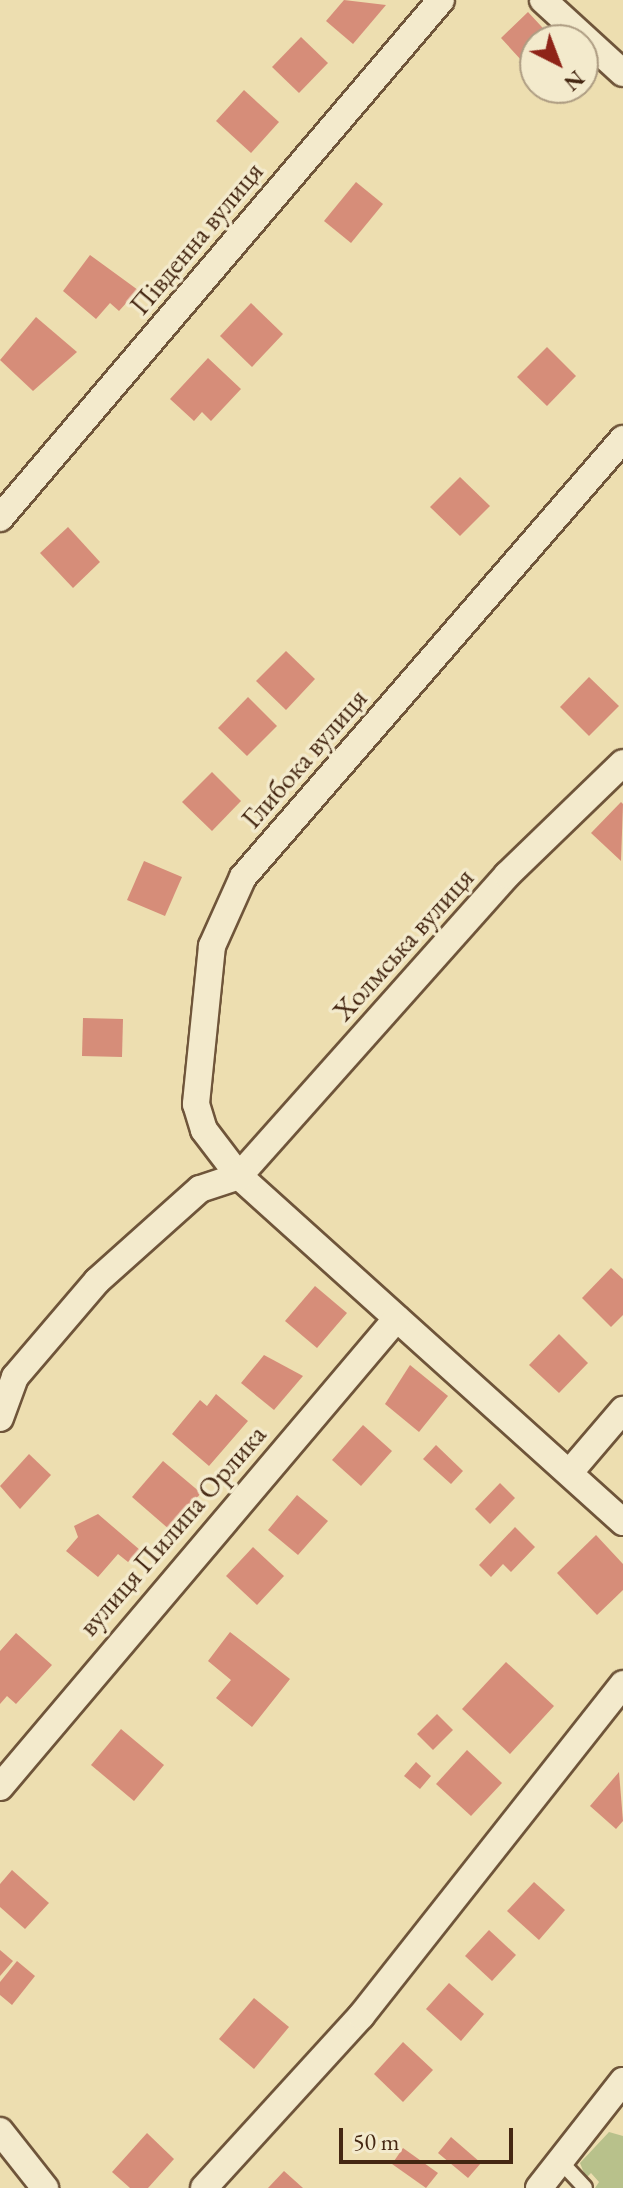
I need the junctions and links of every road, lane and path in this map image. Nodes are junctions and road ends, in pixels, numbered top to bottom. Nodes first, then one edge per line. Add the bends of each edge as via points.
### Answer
1 (441, 0) edge
2 (543, 0) edge
3 (623, 73) edge
4 (623, 439) edge
5 (0, 518) edge
6 (623, 763) edge
7 (239, 1176) junction
8 (397, 1318) junction
9 (623, 1410) edge
10 (0, 1418) edge
11 (570, 1472) junction
12 (623, 1522) edge
13 (623, 1684) edge
14 (0, 1787) edge
15 (623, 2081) edge
16 (0, 2131) edge
17 (561, 2162) junction
18 (45, 2188) edge
19 (204, 2188) edge
20 (539, 2188) edge
21 (585, 2188) edge

1 - 5 street, Південна вулиця
2 - 3 street
4 - 7 street, Глибока вулиця via 243,877 212,946 196,1104 204,1130
6 - 7 street, Холмська вулиця via 507,875
7 - 8 street, Глибока вулиця
7 - 10 street via 200,1189 97,1281 15,1377
8 - 11 street, Глибока вулиця
8 - 14 street, вулиця Пилипа Орлика
9 - 11 street
11 - 12 street, Глибока вулиця
13 - 19 street via 361,2016
15 - 17 street
16 - 18 street
17 - 20 street
17 - 21 lane

